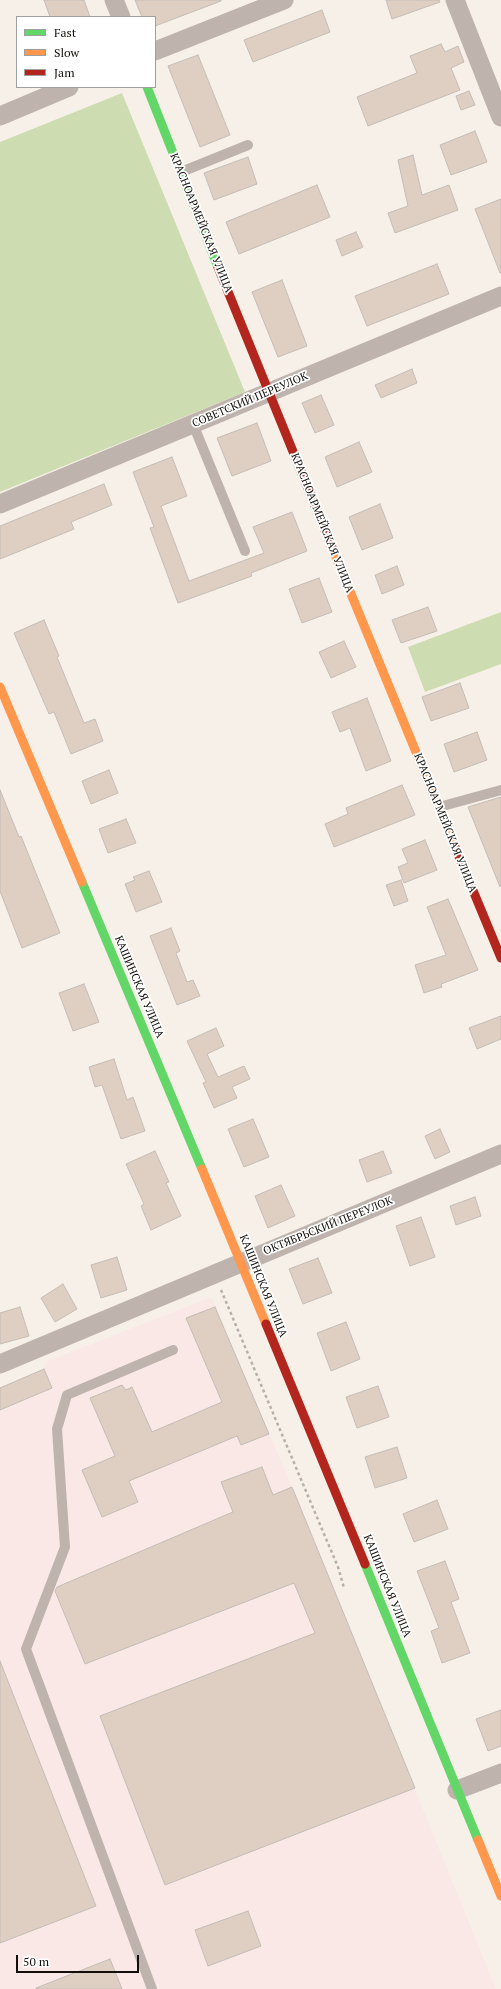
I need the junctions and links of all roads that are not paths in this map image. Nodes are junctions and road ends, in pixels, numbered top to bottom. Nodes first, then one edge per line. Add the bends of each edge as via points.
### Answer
1 (114, 0) edge
2 (284, 0) edge
3 (455, 0) edge
4 (121, 16) edge
5 (156, 52) edge
6 (67, 88) edge
7 (147, 88) edge
8 (0, 116) edge
9 (501, 117) edge
10 (248, 145) dead end
11 (181, 172) junction
12 (501, 296) edge
13 (268, 392) junction
14 (193, 424) junction
15 (0, 504) edge
16 (244, 551) dead end
17 (0, 687) edge
18 (501, 790) edge
19 (439, 807) junction
20 (501, 958) edge
21 (501, 1154) edge
22 (241, 1262) junction
23 (173, 1350) dead end
24 (0, 1364) edge
25 (501, 1773) edge
26 (457, 1790) junction
27 (501, 1896) edge
28 (152, 1989) edge

1 - 4 street
2 - 5 street
3 - 9 street
6 - 8 street
7 - 11 main road, КРАСНОАРМЕЙСКАЯ УЛИЦА
10 - 11 lane
11 - 13 main road, КРАСНОАРМЕЙСКАЯ УЛИЦА
12 - 13 street, СОВЕТСКИЙ ПЕРЕУЛОК
13 - 14 street, СОВЕТСКИЙ ПЕРЕУЛОК
13 - 19 main road, КРАСНОАРМЕЙСКАЯ УЛИЦА
14 - 15 street, СОВЕТСКИЙ ПЕРЕУЛОК
14 - 16 lane
17 - 22 main road, КАШИНСКАЯ УЛИЦА
18 - 19 lane
19 - 20 main road, КРАСНОАРМЕЙСКАЯ УЛИЦА
21 - 22 street, ОКТЯБРЬСКИЙ ПЕРЕУЛОК
22 - 24 street, ОКТЯБРЬСКИЙ ПЕРЕУЛОК
22 - 26 main road, КАШИНСКАЯ УЛИЦА
23 - 28 lane via 66,1395 57,1429 65,1546 26,1650
25 - 26 street
26 - 27 main road, КАШИНСКАЯ УЛИЦА

